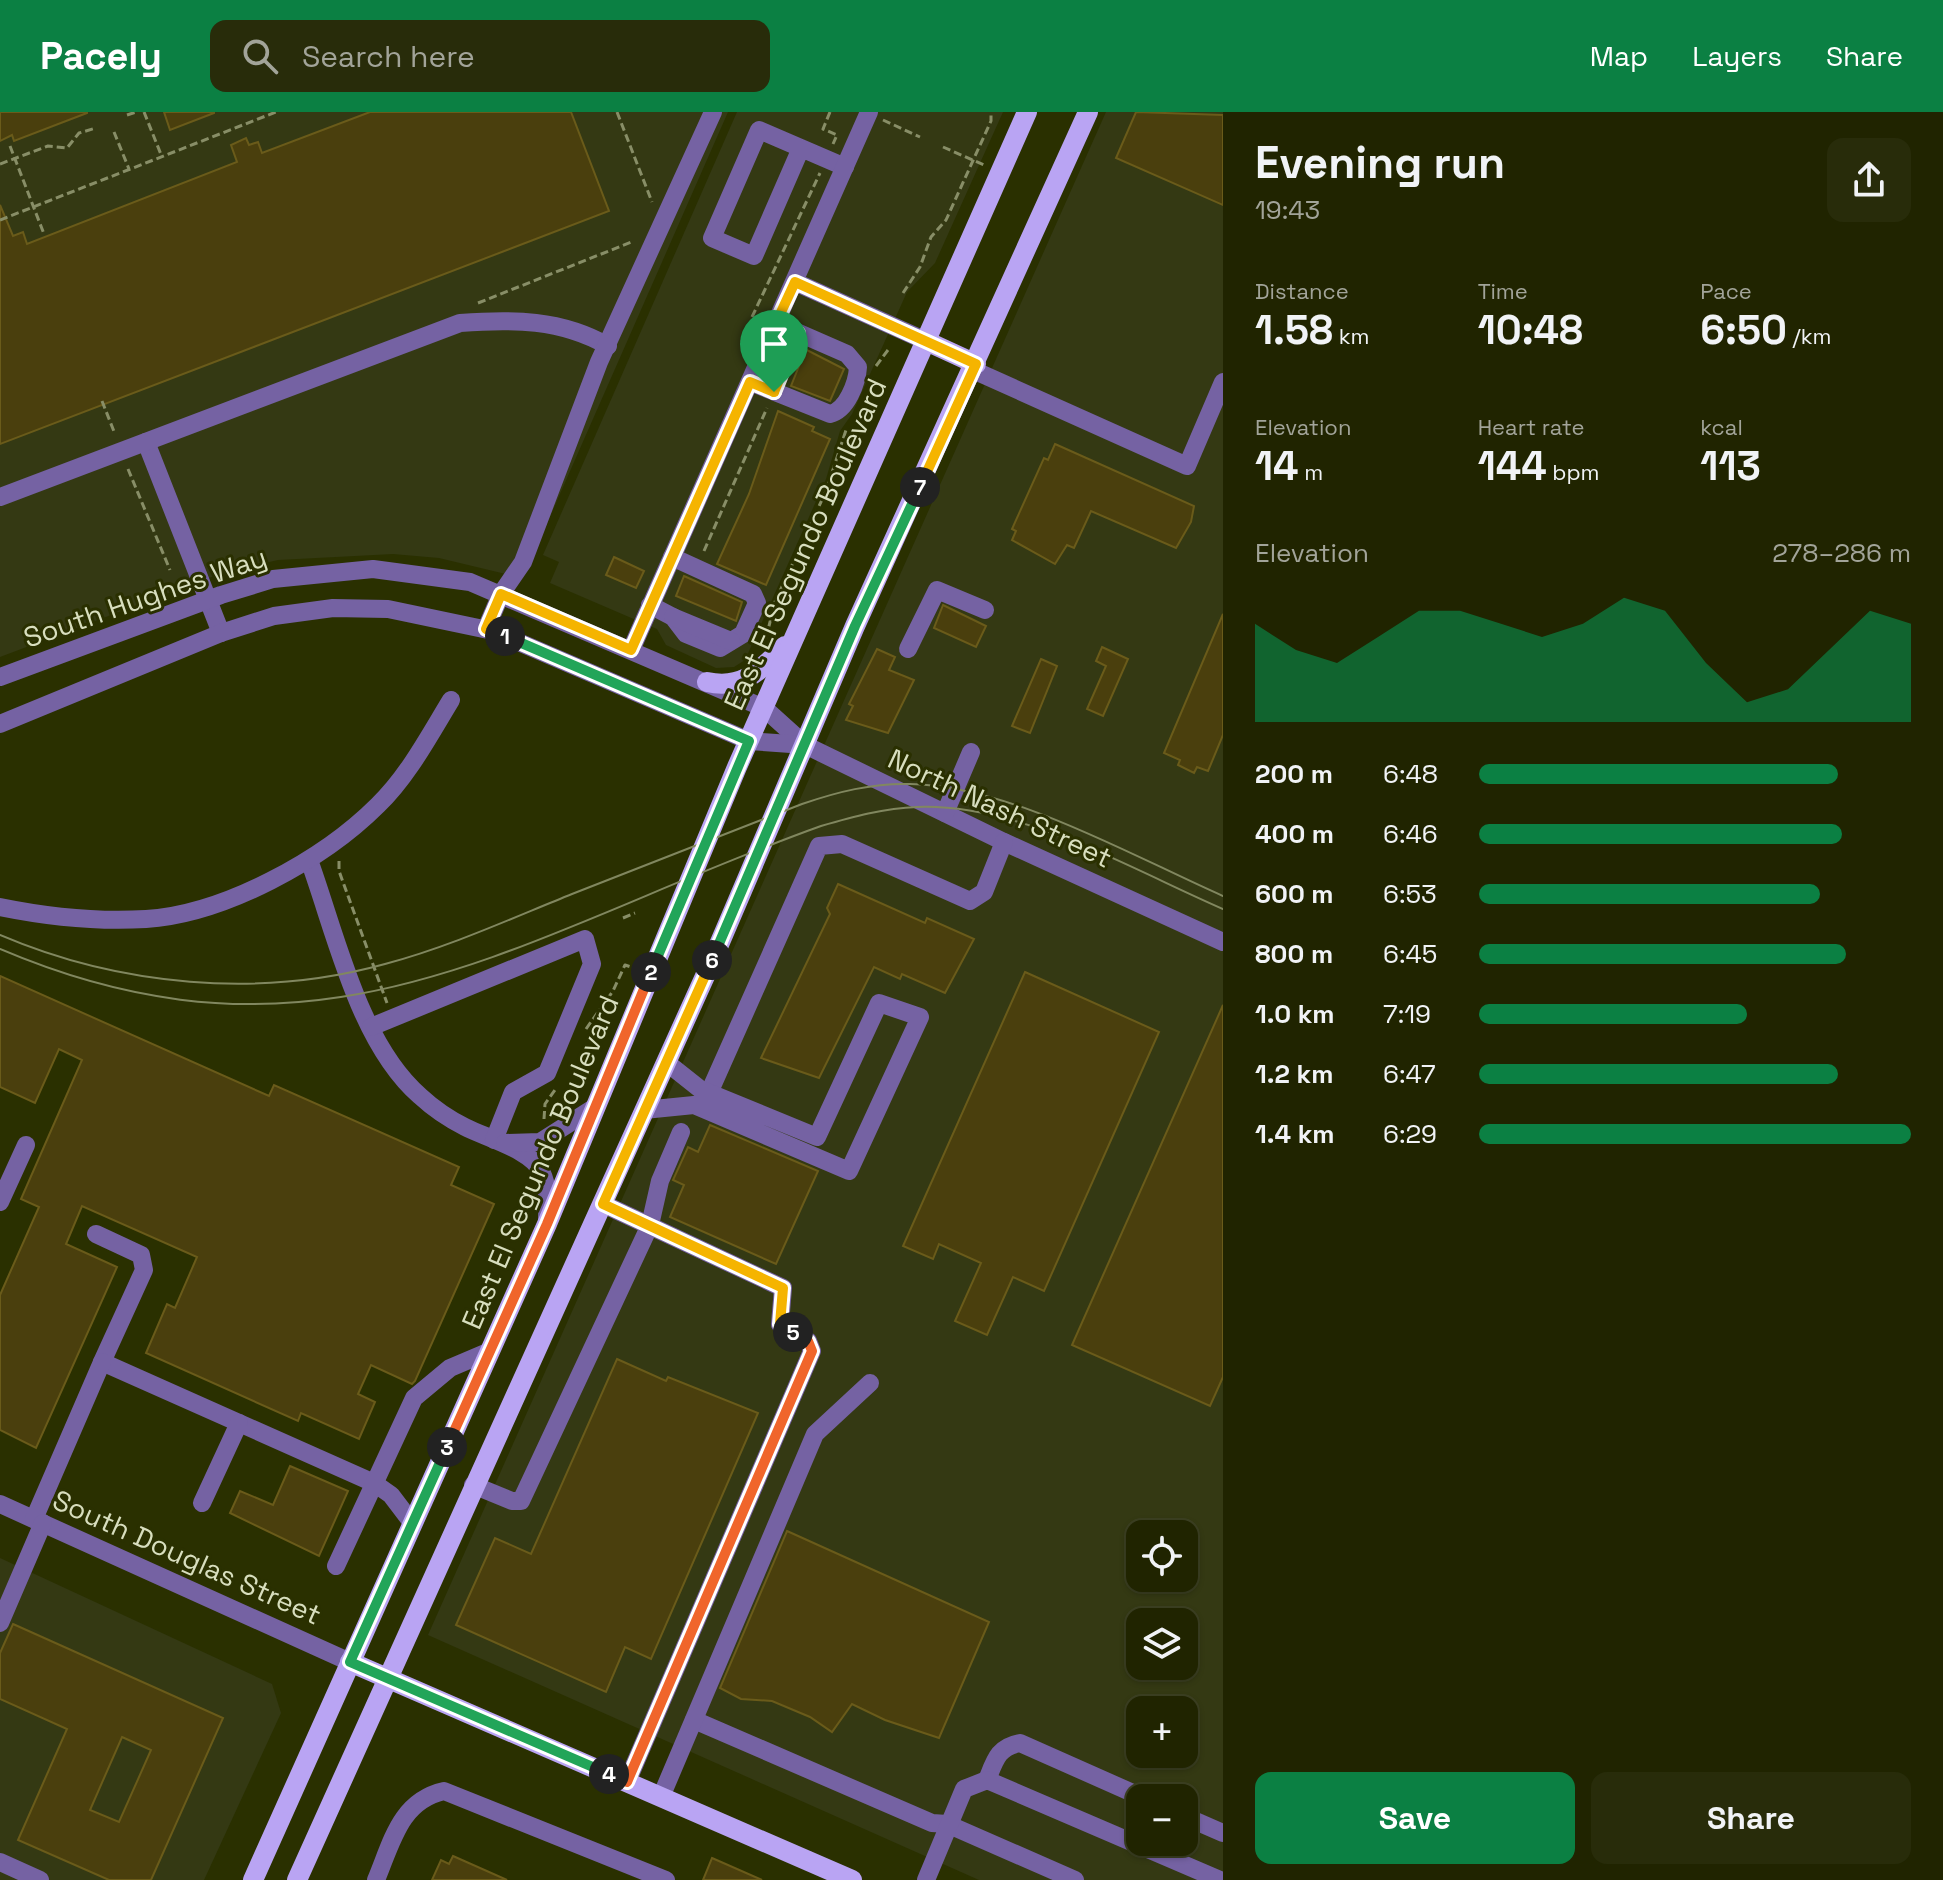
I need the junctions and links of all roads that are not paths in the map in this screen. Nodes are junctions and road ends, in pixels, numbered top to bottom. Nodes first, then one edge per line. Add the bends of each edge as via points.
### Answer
1 (1027, 112) edge
2 (1088, 112) edge
3 (709, 113) edge
4 (873, 115) edge
5 (801, 148) junction
6 (845, 167) junction
7 (795, 282) junction
8 (776, 323) junction
9 (926, 341) junction
10 (608, 346) junction
11 (974, 367) junction
12 (750, 382) junction
13 (1223, 382) edge
14 (146, 442) junction
15 (0, 497) edge
16 (672, 557) junction
17 (501, 594) junction
18 (208, 600) junction
19 (650, 605) junction
20 (985, 610) dead end
21 (486, 629) junction
22 (221, 633) junction
23 (794, 638) junction
24 (908, 649) dead end
25 (631, 650) junction
26 (0, 677) edge
27 (707, 682) junction
28 (451, 700) dead end
29 (764, 708) junction
30 (0, 724) edge
31 (749, 741) junction
32 (805, 745) junction
33 (971, 752) dead end
34 (945, 813) junction
35 (1004, 842) junction
36 (309, 860) junction
37 (0, 907) edge
38 (1223, 942) edge
39 (371, 1027) junction
40 (666, 1062) junction
41 (709, 1093) junction
42 (595, 1107) junction
43 (644, 1110) junction
44 (681, 1132) dead end
45 (499, 1141) junction
46 (26, 1145) dead end
47 (0, 1202) edge
48 (603, 1204) junction
49 (547, 1224) junction
50 (650, 1225) junction
51 (96, 1234) dead end
52 (490, 1351) junction
53 (102, 1362) junction
54 (870, 1383) dead end
55 (239, 1423) junction
56 (374, 1483) junction
57 (473, 1485) junction
58 (202, 1503) dead end
59 (0, 1504) edge
60 (38, 1521) junction
61 (413, 1524) junction
62 (336, 1566) dead end
63 (4, 1600) edge
64 (0, 1623) edge
65 (350, 1662) junction
66 (387, 1677) junction
67 (694, 1720) junction
68 (987, 1780) junction
69 (627, 1782) junction
70 (1126, 1790) edge
71 (661, 1797) junction
72 (1198, 1822) edge
73 (947, 1824) junction
74 (1223, 1833) edge
75 (0, 1862) edge
76 (816, 1873) edge
77 (40, 1880) edge
78 (253, 1880) edge
79 (297, 1880) edge
80 (376, 1880) edge
81 (666, 1880) edge
82 (852, 1880) edge
83 (926, 1880) edge
84 (1075, 1880) edge
85 (1220, 1880) edge

1 - 9 main road, East El Segundo Boulevard
2 - 11 main road
3 - 10 street
4 - 6 street
5 - 5 street via 759,130 712,238 754,256
5 - 6 street
6 - 7 street
7 - 8 street
7 - 9 street
8 - 12 street
8 - 12 street via 847,354 855,361 857,376 844,405 830,414
9 - 11 main road
9 - 23 main road, East El Segundo Boulevard
10 - 14 street via 587,334 548,324 460,323
10 - 17 street via 523,562
11 - 13 street via 1187,466
11 - 32 main road
12 - 16 street
14 - 15 street
14 - 18 street
16 - 19 street
16 - 19 street via 756,598 743,634 720,648 709,645
17 - 18 street, South Hughes Way via 470,582 373,569 273,579
17 - 21 street
17 - 25 street, South Hughes Way
18 - 22 street
18 - 26 street, South Hughes Way
19 - 25 street
20 - 24 street via 937,590
21 - 22 street via 388,609 333,608 274,616
21 - 31 street
22 - 30 street
23 - 27 main road via 758,674 731,684
23 - 29 main road, East El Segundo Boulevard
25 - 27 street, South Hughes Way
27 - 29 street, South Hughes Way
28 - 36 street via 379,804
29 - 31 main road, East El Segundo Boulevard
29 - 32 street, North Nash Street
31 - 32 street
31 - 42 main road, East El Segundo Boulevard
32 - 34 street, North Nash Street
32 - 40 main road
33 - 34 street
34 - 35 street, North Nash Street
35 - 38 street, North Nash Street
35 - 41 street via 984,892 970,901 842,844 819,846
36 - 37 street via 234,896 149,919 54,918
36 - 39 street
39 - 45 street via 395,1069 418,1095 464,1127
39 - 45 street via 585,939 592,964 547,1073 513,1092
40 - 41 street
40 - 43 main road
41 - 43 street via 817,1137 879,1003 920,1017 849,1171 694,1105
42 - 45 street via 540,1142
42 - 49 main road, East El Segundo Boulevard
43 - 48 main road
44 - 50 street via 660,1181
45 - 49 street via 539,1167
46 - 47 street
48 - 50 street
48 - 57 main road
49 - 52 main road, East El Segundo Boulevard
50 - 57 street via 521,1501
50 - 69 street via 783,1288 780,1324 808,1341 812,1351
51 - 53 street via 141,1255 144,1270
52 - 56 street via 450,1368 414,1398
52 - 61 main road, East El Segundo Boulevard
53 - 55 street
53 - 60 street
54 - 67 street via 815,1434
55 - 56 street
55 - 58 street
56 - 61 street via 391,1495
56 - 62 street
57 - 66 main road
59 - 60 street, South Douglas Street
60 - 63 street
60 - 65 street, South Douglas Street
61 - 65 main road, East El Segundo Boulevard
63 - 64 street
65 - 66 main road
65 - 78 main road, East El Segundo Boulevard
66 - 69 main road
66 - 79 main road
67 - 71 street
67 - 73 street via 932,1823
68 - 70 street via 997,1753 1020,1743
68 - 73 street via 964,1789
68 - 85 street
69 - 71 main road
71 - 76 main road
72 - 74 street
73 - 83 street
73 - 84 street
75 - 77 street
76 - 82 main road
80 - 81 street via 403,1818 424,1796 444,1791

